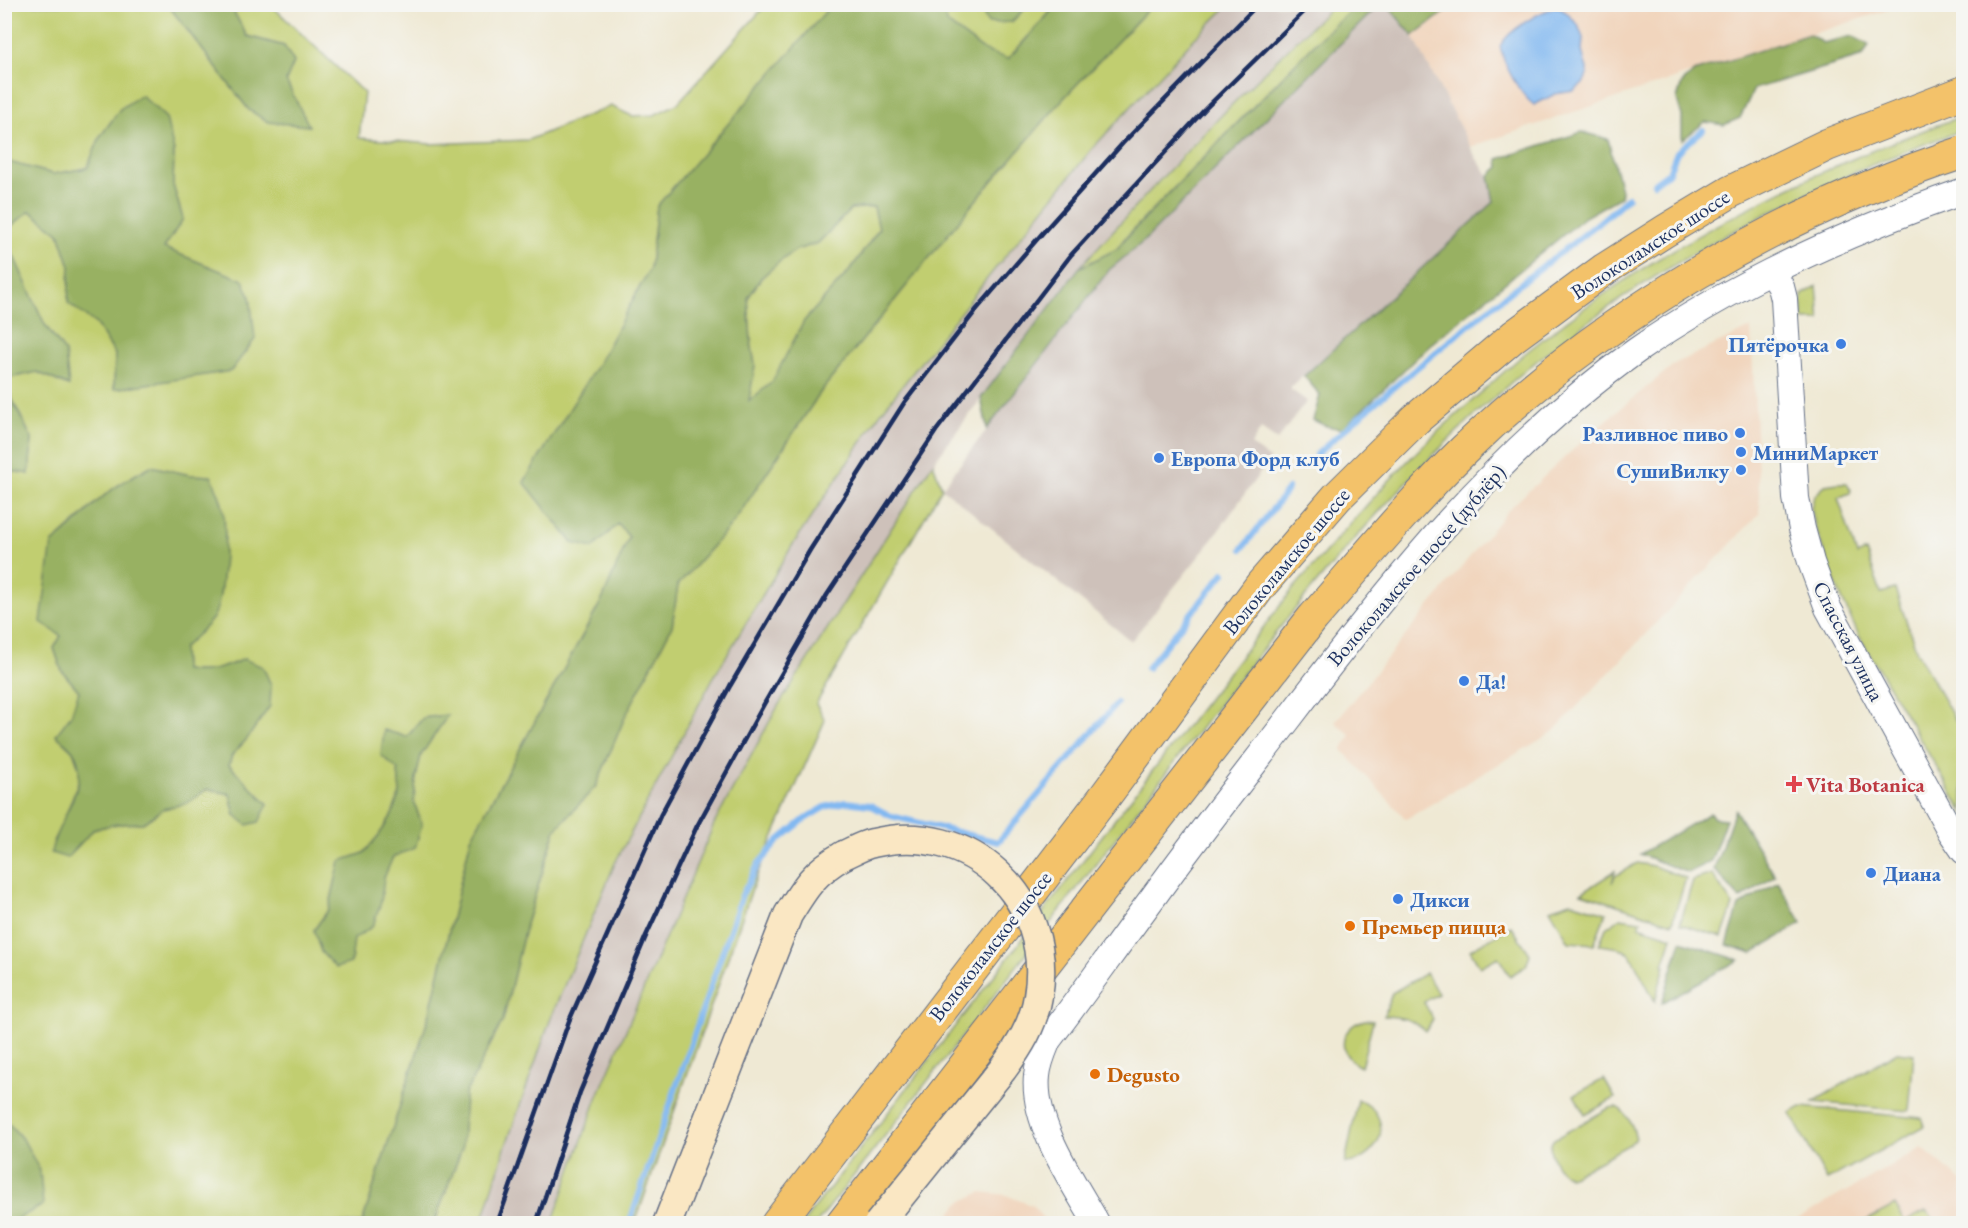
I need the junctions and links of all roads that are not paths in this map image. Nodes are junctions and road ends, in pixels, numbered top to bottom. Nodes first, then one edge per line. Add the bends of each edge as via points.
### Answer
1 (1964, 92) edge
2 (1964, 152) edge
3 (1964, 191) edge
4 (1772, 272) junction
5 (1964, 851) edge
6 (1109, 958) junction
7 (957, 1076) junction
8 (667, 1224) edge
9 (777, 1224) edge
10 (842, 1224) edge
11 (878, 1224) edge
12 (1097, 1224) edge

1 - 9 main road, Волоколамское шоссе via 1827,145 1730,192 1605,269 1514,336 1416,420 1337,497 1261,585 1106,795
2 - 7 main road via 1859,192 1770,232 1705,269 1594,342 1465,450 1312,619
3 - 4 street, Волоколамское шоссе (дублёр) via 1866,228
4 - 5 street, Спасская улица via 1784,299 1796,498 1811,562 1828,608
4 - 6 street, Волоколамское шоссе (дублёр) via 1637,351 1552,418 1472,495 1325,671
6 - 7 street
6 - 12 street, Волоколамское шоссе (дублёр) via 1048,1041 1037,1077 1043,1117 1059,1158
7 - 10 main road
8 - 11 main road, bridge via 788,915 814,875 844,855 872,843 900,839 937,841 987,864 1014,890 1037,940 1038,996 1021,1044 1003,1070

